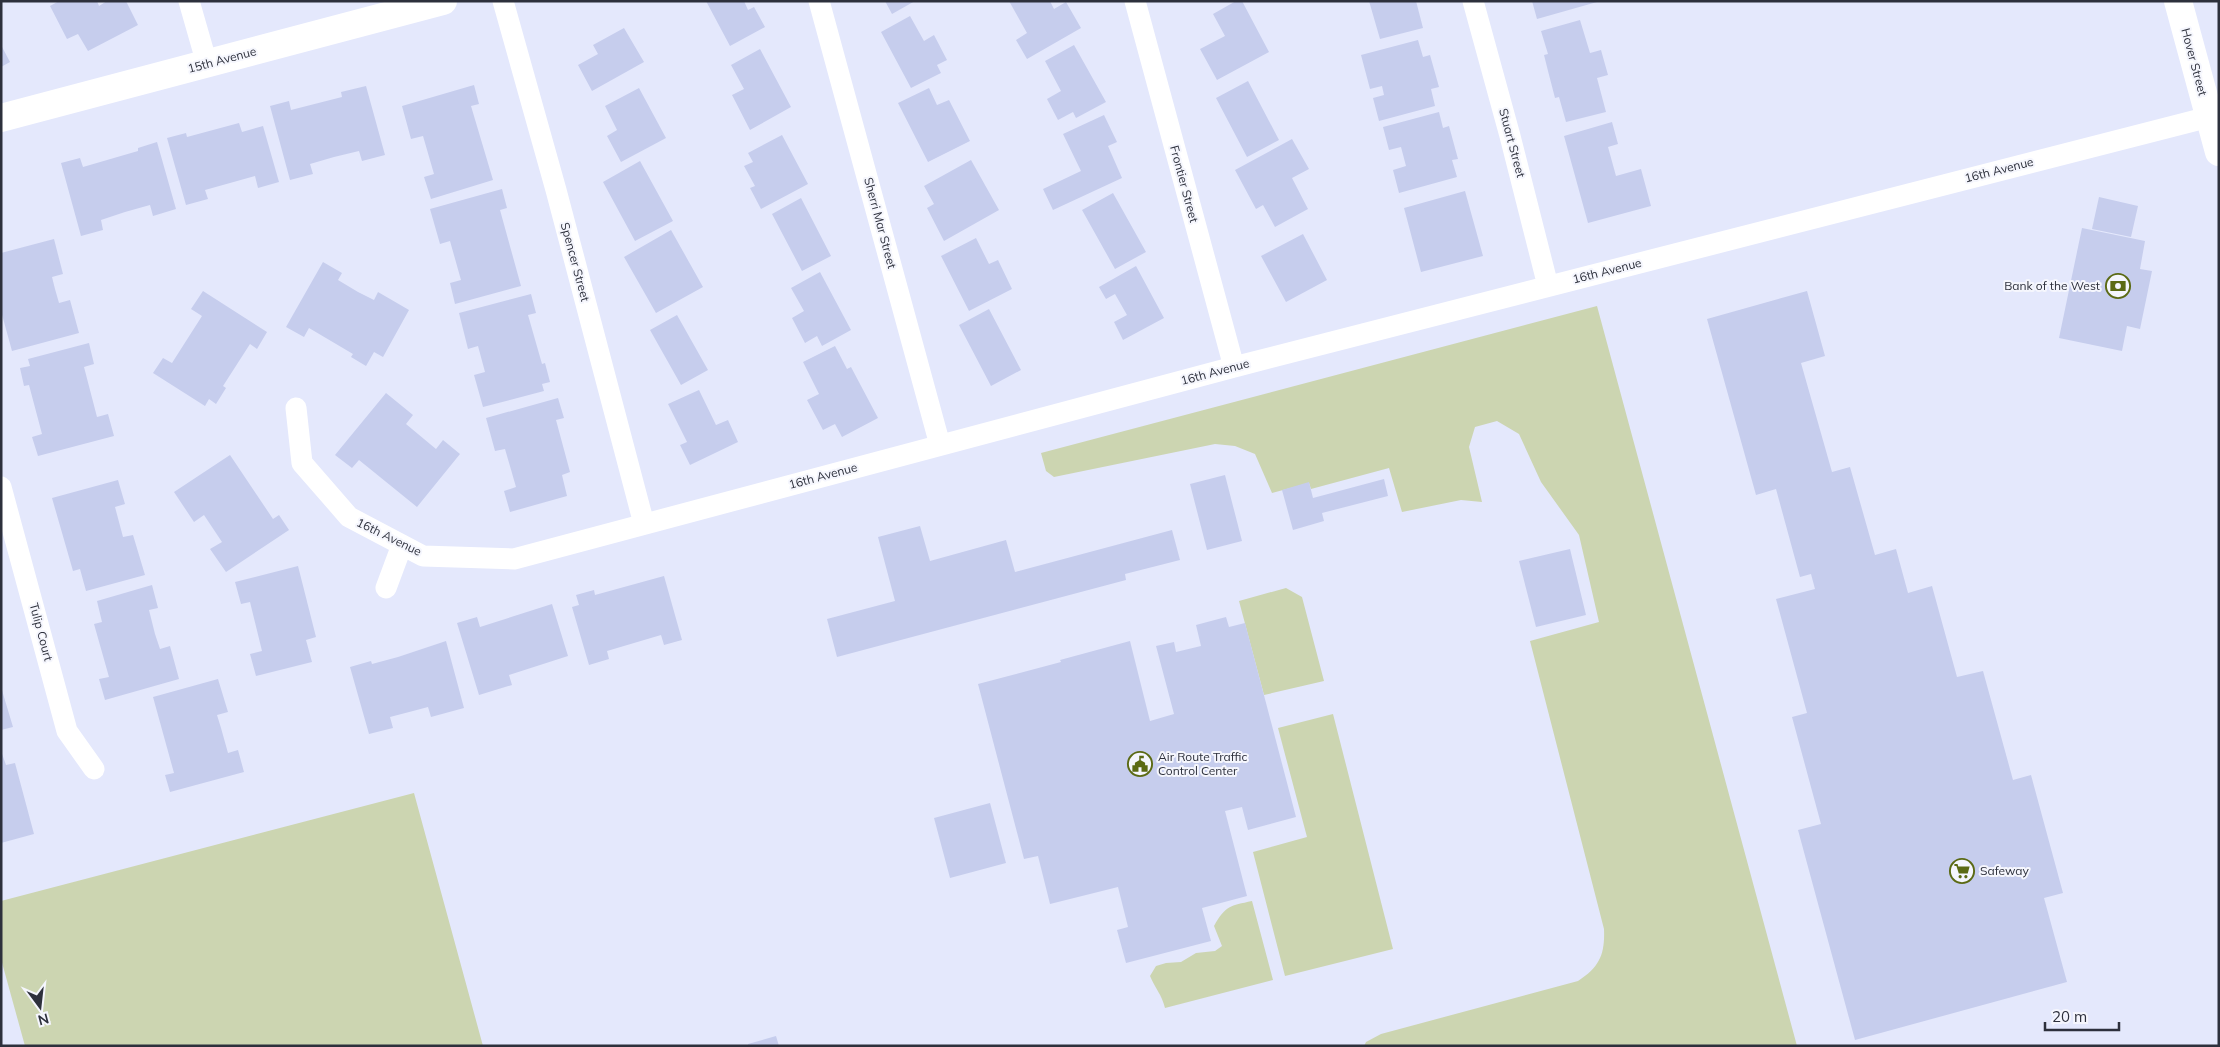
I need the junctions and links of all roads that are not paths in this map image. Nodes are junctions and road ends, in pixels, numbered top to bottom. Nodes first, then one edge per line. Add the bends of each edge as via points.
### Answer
1 (189, 1) edge
2 (443, 1) edge
3 (503, 1) edge
4 (819, 1) edge
5 (1135, 1) edge
6 (1473, 1) edge
7 (2178, 1) edge
8 (207, 64) junction
9 (2209, 117) junction
10 (1, 118) edge
11 (2219, 152) edge
12 (1548, 286) junction
13 (1234, 367) junction
14 (296, 408) dead end
15 (940, 444) junction
16 (1, 487) edge
17 (644, 524) junction
18 (402, 545) junction
19 (386, 588) dead end
20 (94, 769) dead end

1 - 8 street
2 - 8 street, 15th Avenue
3 - 17 street, Spencer Street
4 - 15 street, Sherri Mar Street
5 - 13 street, Frontier Street
6 - 12 street, Stuart Street
7 - 9 street, Hover Street
8 - 10 street, 15th Avenue
9 - 11 street, Hover Street
9 - 12 street, 16th Avenue
12 - 13 street, 16th Avenue
13 - 15 street, 16th Avenue
14 - 18 street, 16th Avenue via 302,463 349,517
15 - 17 street, 16th Avenue
16 - 20 street, Tulip Court via 68,731
17 - 18 street, 16th Avenue via 514,559 423,556
18 - 19 street

